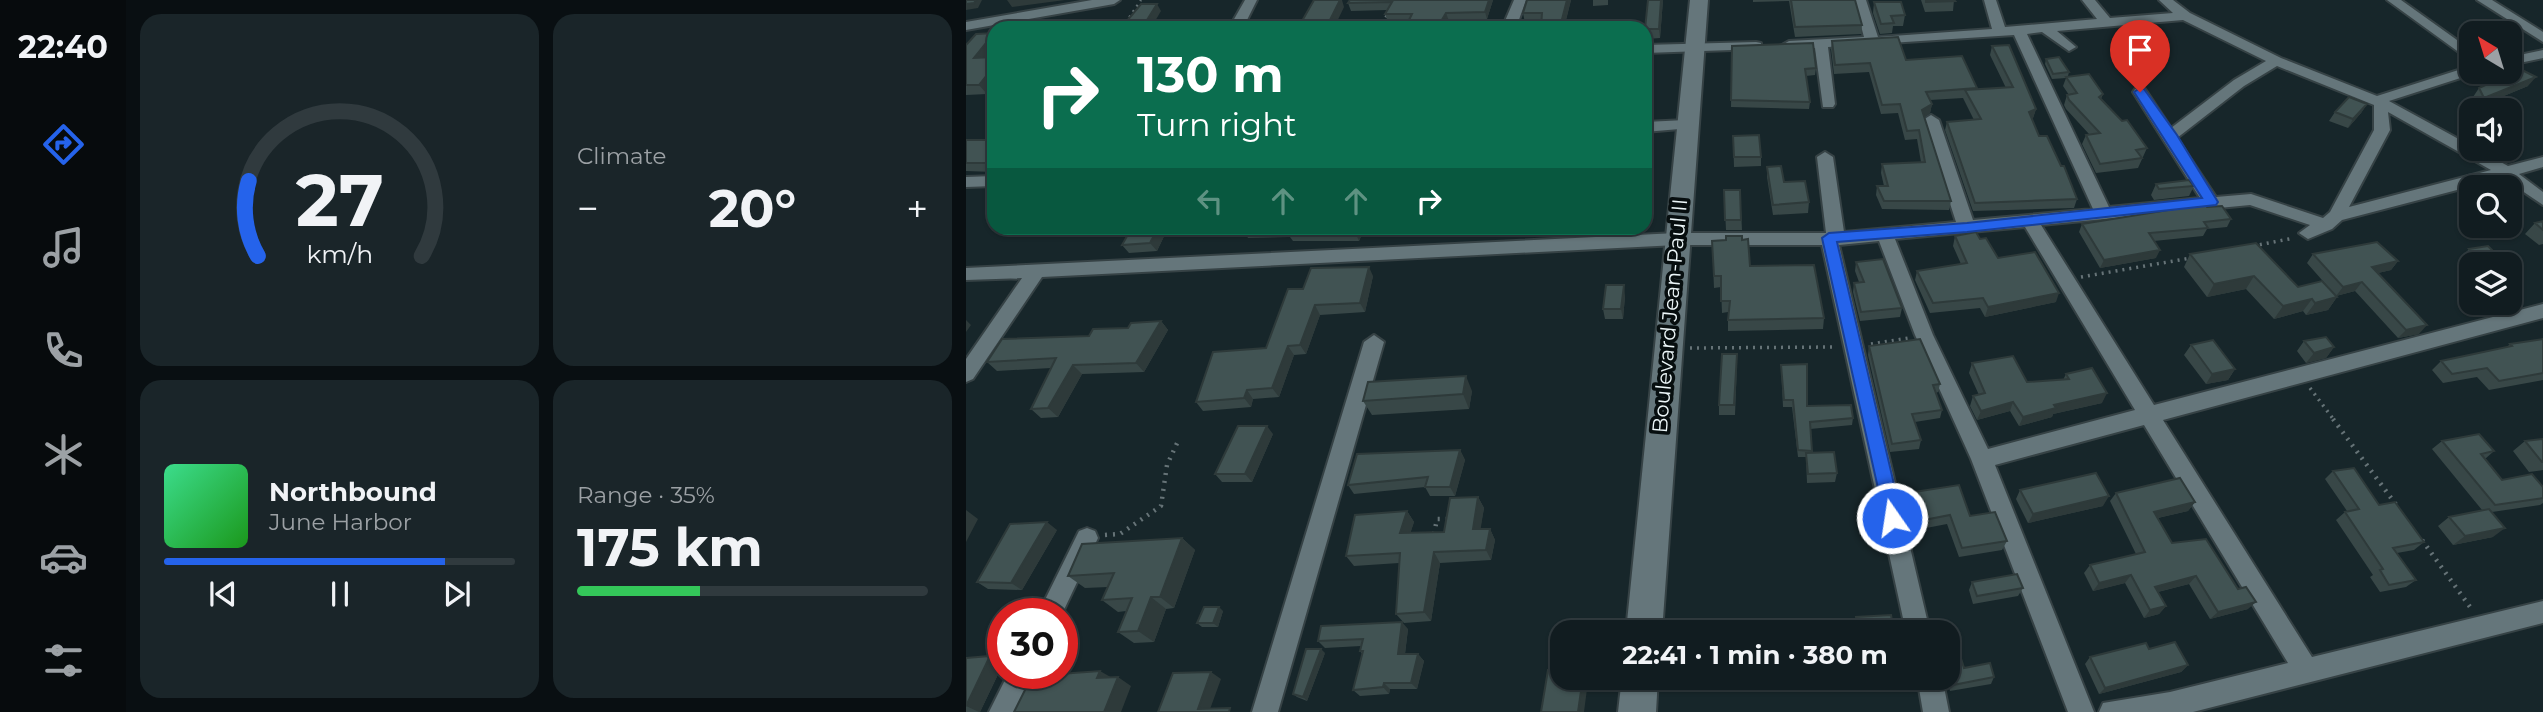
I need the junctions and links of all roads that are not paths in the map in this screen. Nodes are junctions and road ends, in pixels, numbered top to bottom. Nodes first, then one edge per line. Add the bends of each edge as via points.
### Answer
1 (1114, 0) edge
2 (1251, 0) edge
3 (1520, 0) edge
4 (1699, 0) edge
5 (1860, 0) edge
6 (1990, 0) edge
7 (2088, 0) edge
8 (2165, 0) edge
9 (2393, 0) edge
10 (2483, 0) edge
11 (2185, 16) junction
12 (994, 21) edge
13 (1240, 21) edge
14 (1512, 21) edge
15 (2106, 21) junction
16 (987, 22) edge
17 (966, 26) edge
18 (2045, 28) junction
19 (2019, 30) junction
20 (1999, 31) junction
21 (2543, 38) edge
22 (1872, 41) junction
23 (1821, 43) junction
24 (2068, 47) dead end
25 (2459, 48) edge
26 (1652, 49) edge
27 (1697, 49) junction
28 (2543, 54) edge
29 (2522, 58) edge
30 (2276, 61) junction
31 (2459, 74) edge
32 (2140, 92) dead end
33 (2381, 102) junction
34 (1828, 104) dead end
35 (1931, 120) dead end
36 (1686, 125) junction
37 (1652, 127) edge
38 (2171, 135) junction
39 (1825, 157) dead end
40 (2543, 162) edge
41 (2506, 172) junction
42 (966, 181) edge
43 (987, 181) edge
44 (2543, 200) edge
45 (2211, 202) junction
46 (2103, 213) junction
47 (2331, 220) junction
48 (2030, 221) junction
49 (1967, 228) junction
50 (2308, 233) road end
51 (1885, 235) junction
52 (1832, 238) junction
53 (1677, 239) junction
54 (1037, 270) junction
55 (966, 274) edge
56 (2543, 311) edge
57 (1374, 342) dead end
58 (966, 374) edge
59 (2152, 417) junction
60 (1982, 460) junction
61 (1087, 538) road end
62 (1058, 598) edge
63 (2543, 612) edge
64 (1645, 620) edge
65 (1915, 620) edge
66 (2307, 672) junction
67 (1014, 689) edge
68 (1639, 690) edge
69 (1932, 690) edge
70 (2171, 708) edge
71 (1002, 712) edge
72 (1265, 712) edge
73 (1637, 712) edge
74 (1936, 712) edge
75 (2081, 712) edge
76 (2112, 712) edge

1 - 12 street
2 - 13 street
3 - 14 street
4 - 27 main road, Boulevard Jean-Paul II
5 - 22 street
6 - 20 street
7 - 15 street
8 - 11 street
9 - 25 street
10 - 21 street
11 - 15 street
11 - 30 street
15 - 18 street
16 - 17 street
18 - 19 street
18 - 24 street
19 - 20 street
19 - 46 street
20 - 22 street
22 - 23 street
23 - 27 street
23 - 34 street
26 - 27 street
27 - 36 main road, Boulevard Jean-Paul II
28 - 29 street
30 - 33 street
30 - 38 street
31 - 33 street
32 - 38 street
33 - 41 street
33 - 47 street via 2382,130
35 - 49 street
36 - 37 street
36 - 53 main road, Boulevard Jean-Paul II
38 - 45 street
39 - 52 street
40 - 41 street
41 - 44 street
41 - 47 street
42 - 43 street
45 - 46 street
45 - 47 street via 2250,200
46 - 48 street
47 - 50 street
48 - 49 street
48 - 59 street
49 - 51 street
51 - 52 street
51 - 60 street via 1924,335
52 - 53 street
52 - 65 street via 1852,347
53 - 54 street
53 - 64 main road, Boulevard Jean-Paul II
54 - 55 street
54 - 58 street
56 - 59 street
57 - 72 street
59 - 60 street
59 - 66 street
60 - 75 street
61 - 62 street
63 - 66 street
66 - 70 street
67 - 71 street
68 - 73 main road
69 - 74 street
70 - 76 street

